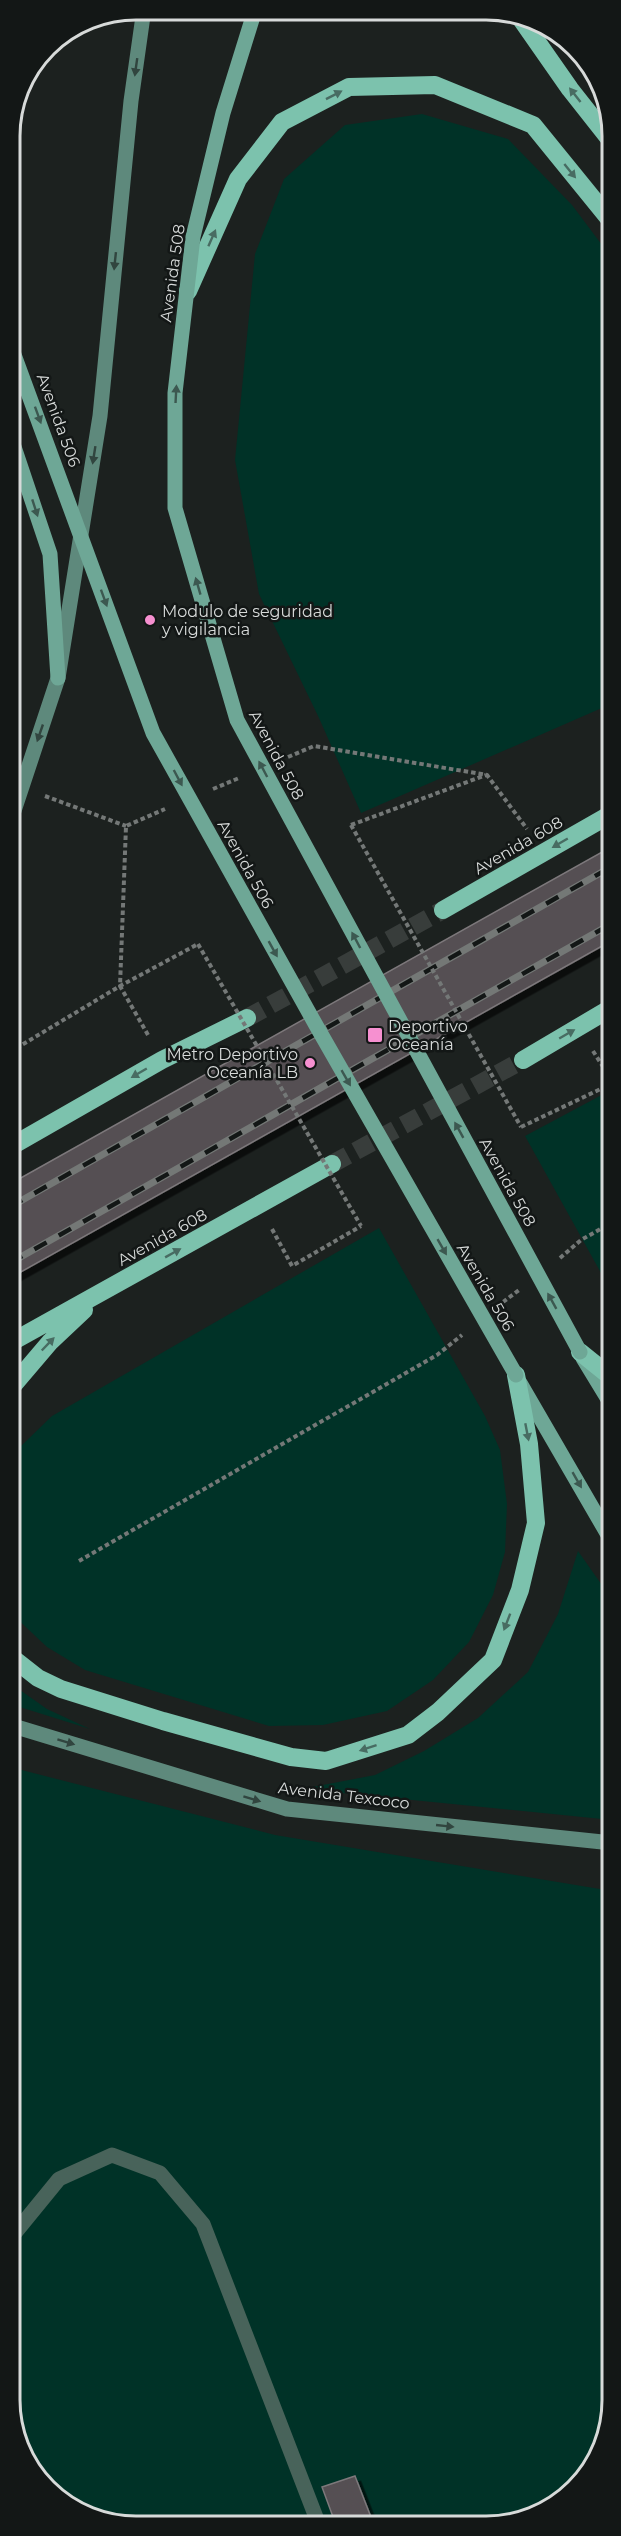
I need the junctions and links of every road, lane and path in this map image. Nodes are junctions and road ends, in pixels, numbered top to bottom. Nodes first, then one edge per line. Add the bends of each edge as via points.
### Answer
1 (142, 20) edge
2 (252, 20) edge
3 (527, 28) edge
4 (602, 129) edge
5 (602, 210) edge
6 (188, 291) junction
7 (20, 371) edge
8 (20, 465) edge
9 (58, 678) junction
10 (283, 759) dead end
11 (487, 775) junction
12 (241, 777) dead end
13 (21, 787) junction
14 (20, 790) edge
15 (209, 790) dead end
16 (168, 808) dead end
17 (602, 819) edge
18 (126, 826) junction
19 (544, 852) junction
20 (443, 910) tunnel mouth
21 (120, 986) junction
22 (602, 1013) edge
23 (247, 1018) tunnel mouth
24 (20, 1046) edge
25 (162, 1059) junction
26 (523, 1059) tunnel mouth
27 (602, 1089) edge
28 (20, 1141) edge
29 (332, 1164) tunnel mouth
30 (258, 1205) junction
31 (602, 1228) edge
32 (554, 1262) dead end
33 (122, 1282) junction
34 (527, 1283) dead end
35 (500, 1305) dead end
36 (464, 1333) dead end
37 (20, 1337) edge
38 (580, 1353) junction
39 (601, 1370) edge
40 (516, 1375) junction
41 (20, 1377) edge
42 (601, 1388) edge
43 (601, 1523) edge
44 (79, 1561) dead end
45 (20, 1664) edge
46 (20, 1728) edge
47 (601, 1842) edge
48 (20, 2228) edge
49 (316, 2516) edge

1 -> 9 street via 100,416
2 - 6 main road, Avenida 508, bridge via 223,113 194,237
4 -> 3 highway
6 -> 5 highway via 238,179 282,122 349,87 435,85 533,125
38 -> 6 main road, Avenida 508, bridge via 237,720 175,508 175,393
7 -> 40 main road, Avenida 506, bridge via 153,733
8 -> 9 main road via 50,554
9 -> 13 street
10 - 11 path via 314,746
11 - 19 path
11 - 27 path, bridge via 351,825 521,1127
12 - 15 path
13 - 14 street
13 - 18 path
16 - 18 path
17 -> 19 highway, Avenida 608
18 - 21 path
19 - 20 highway, Avenida 608
21 - 24 path
21 - 25 path
21 - 30 path, bridge via 198,944 361,1226 292,1266
26 -> 22 highway
23 - 25 highway
25 -> 28 highway
29 - 30 highway, Avenida 608
33 -> 30 highway, Avenida 608
31 - 32 path
33 - 37 highway, Avenida 608
41 -> 33 highway via 84,1310
34 - 35 path
36 - 44 path via 437,1355
38 - 39 highway
38 - 42 main road, Avenida 508
40 -> 43 main road, Avenida 506
40 -> 45 highway via 529,1444 536,1523 520,1590 493,1660 408,1735 326,1761 291,1757 61,1689
46 -> 47 street, Avenida Texcoco via 287,1809
48 - 49 lane via 59,2179 112,2155 160,2173 203,2224

